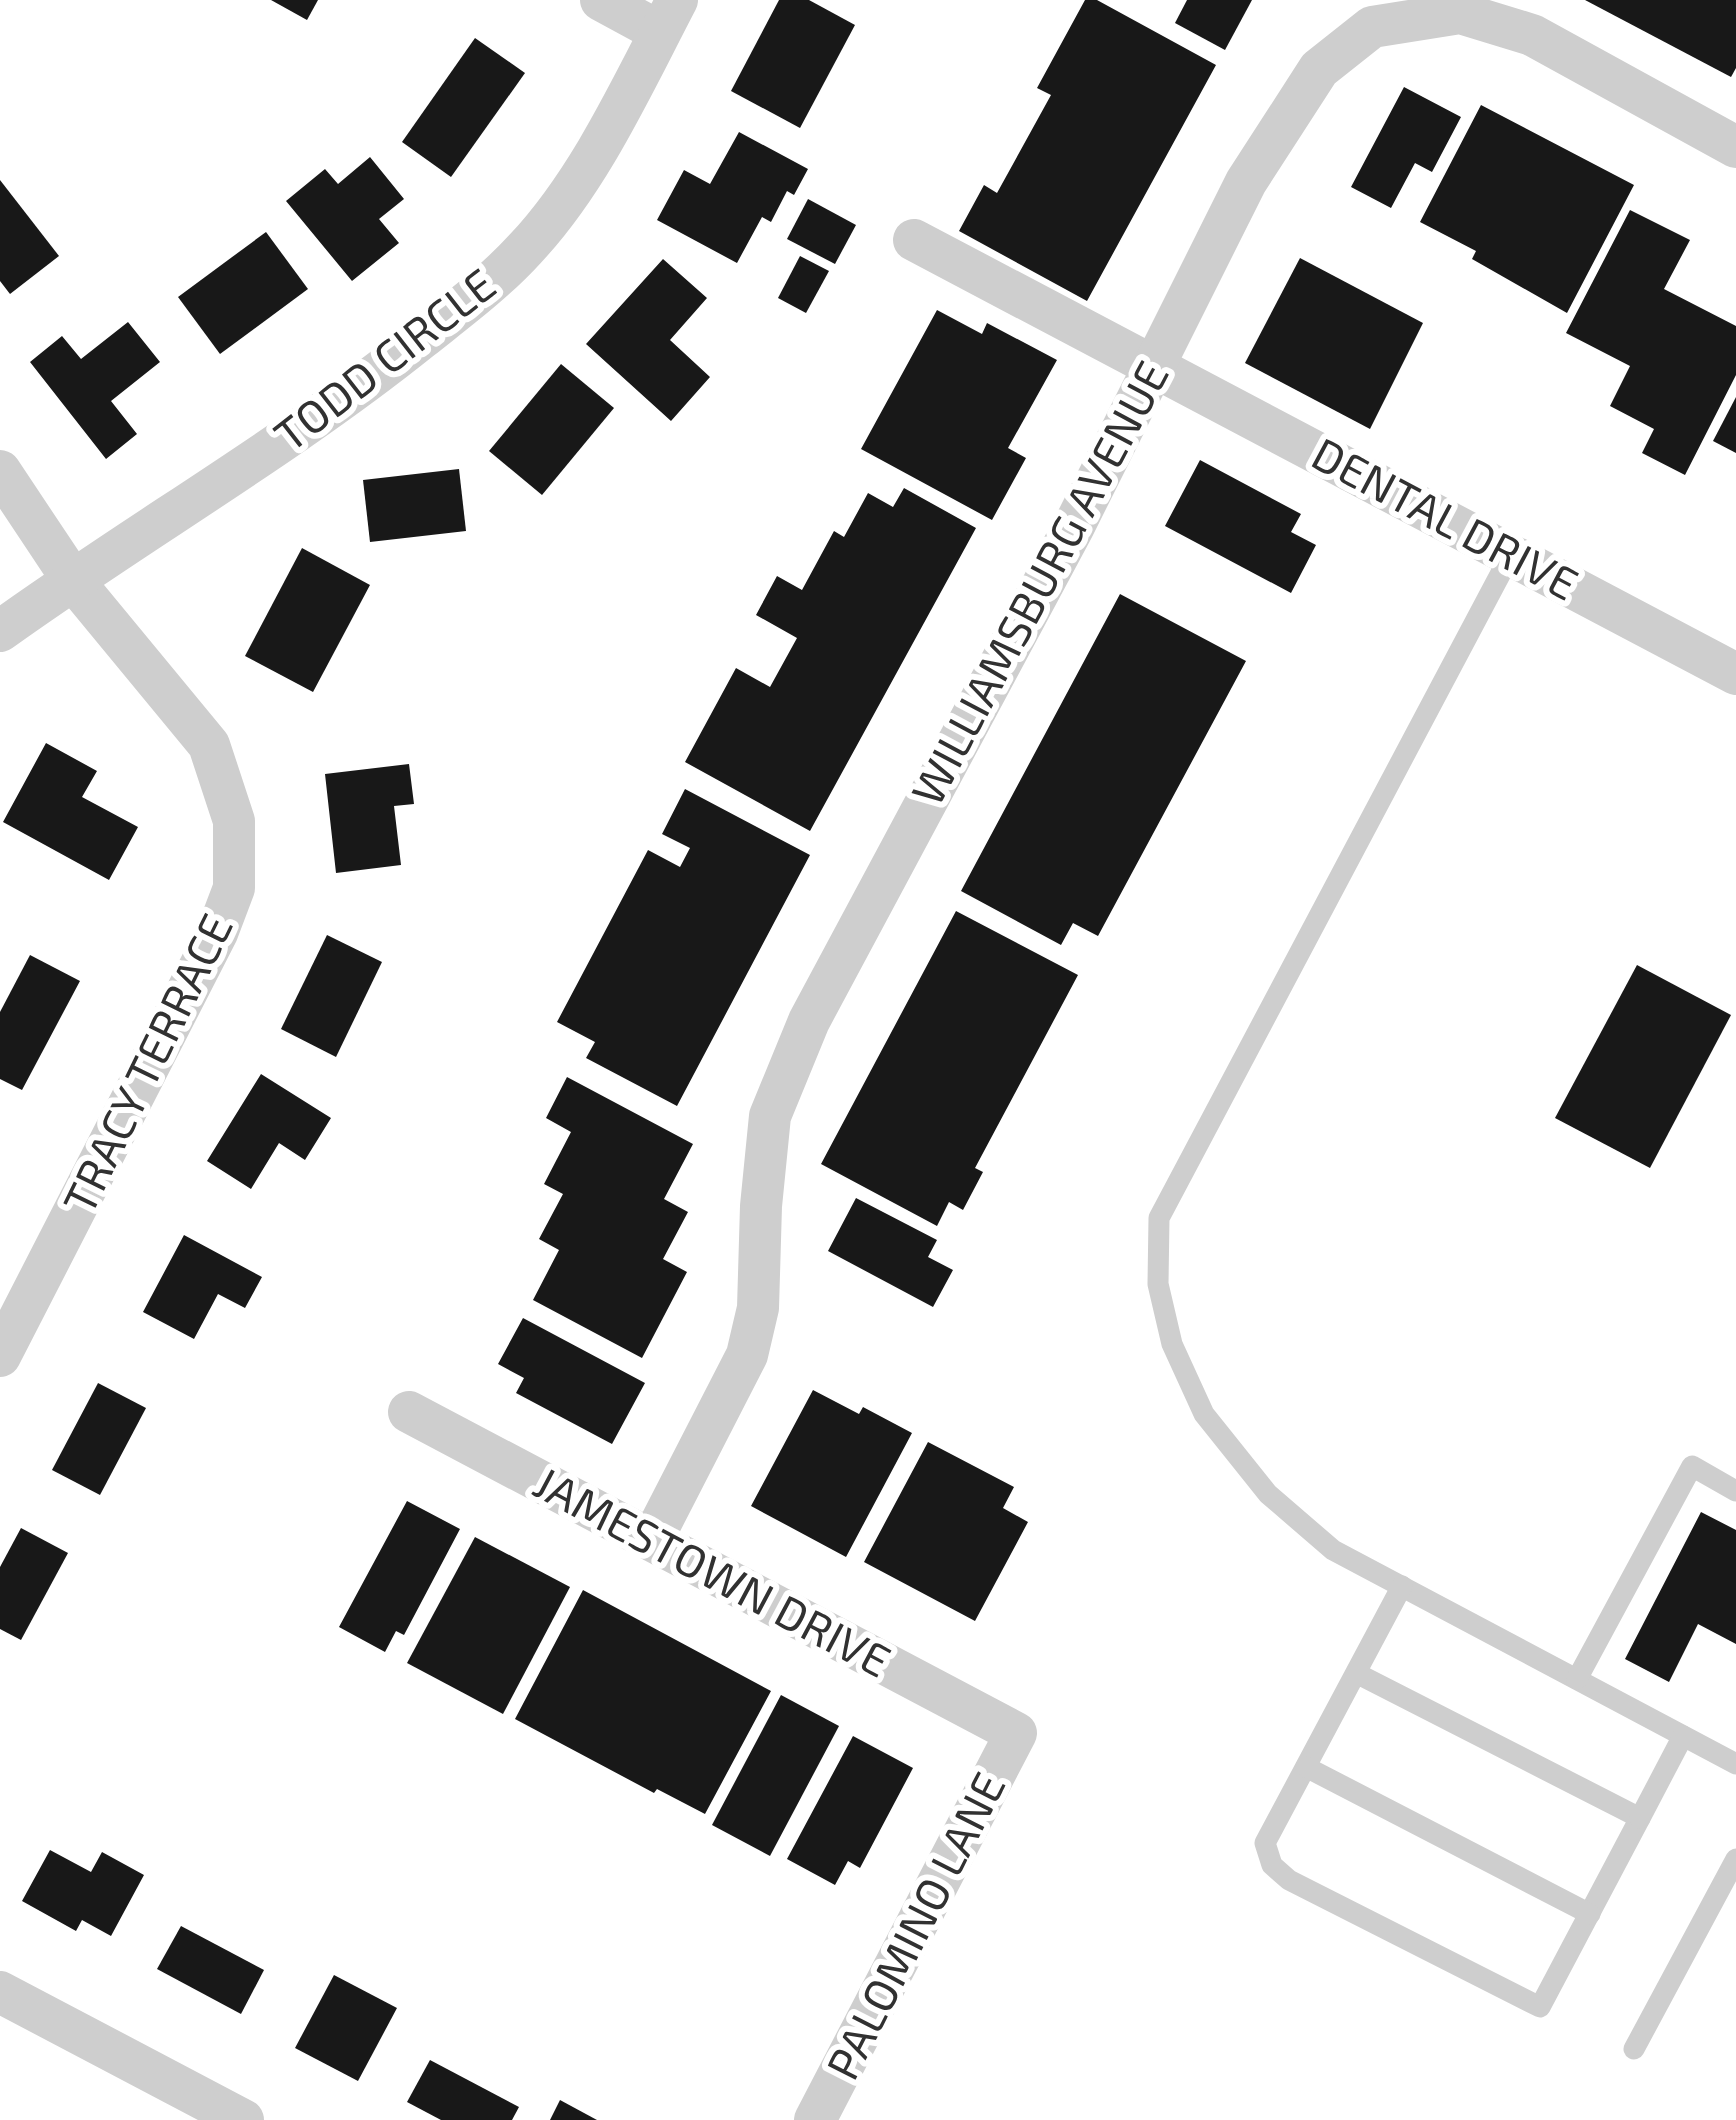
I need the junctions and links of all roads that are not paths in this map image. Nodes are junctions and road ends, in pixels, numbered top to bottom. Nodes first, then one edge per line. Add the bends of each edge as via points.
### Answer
1 (601, 0) edge
2 (1364, 13) edge
3 (668, 16) edge
4 (1735, 148) edge
5 (914, 240) dead end
6 (1154, 365) junction
7 (0, 471) edge
8 (1511, 554) junction
9 (72, 579) junction
10 (0, 631) edge
11 (1732, 662) edge
12 (0, 1356) edge
13 (409, 1412) dead end
14 (1736, 1491) edge
15 (652, 1540) junction
16 (1402, 1586) junction
17 (1356, 1672) junction
18 (1577, 1679) junction
19 (1016, 1732) joint
20 (1683, 1736) junction
21 (1736, 1764) edge
22 (1306, 1767) junction
23 (1640, 1818) junction
24 (1736, 1859) edge
25 (1590, 1914) junction
26 (0, 1992) edge
27 (1634, 2049) dead end
28 (243, 2120) edge
29 (815, 2120) edge

1 - 3 street
2 - 4 street, WILLIAMSBURG AVENUE via 1460,13 1532,35
2 - 6 street, WILLIAMSBURG AVENUE via 1246,182
3 - 9 street, TODD CIRCLE via 605,132 526,248 317,419
5 - 6 street, DENTAL DRIVE
6 - 8 street, DENTAL DRIVE
6 - 15 street, WILLIAMSBURG AVENUE via 809,1021 770,1116 758,1308 747,1355
7 - 9 street, TRACY TERRACE
8 - 11 street, DENTAL DRIVE
8 - 16 lane via 1160,1218 1158,1284 1172,1344 1204,1414 1268,1494 1333,1550
9 - 10 street, TODD CIRCLE
9 - 12 street, TRACY TERRACE via 208,745 234,821 234,888
13 - 15 street, JAMESTOWN DRIVE
14 - 18 lane via 1692,1466
15 - 19 street, JAMESTOWN DRIVE
16 - 17 lane
16 - 18 lane
17 - 22 lane
17 - 23 lane
18 - 20 lane
19 - 29 street, PALOMINO LANE
20 - 21 lane
20 - 23 lane
22 - 25 lane
22 - 25 lane via 1265,1843 1272,1865 1289,1880 1540,2008
23 - 25 lane
24 - 27 lane
26 - 28 street

